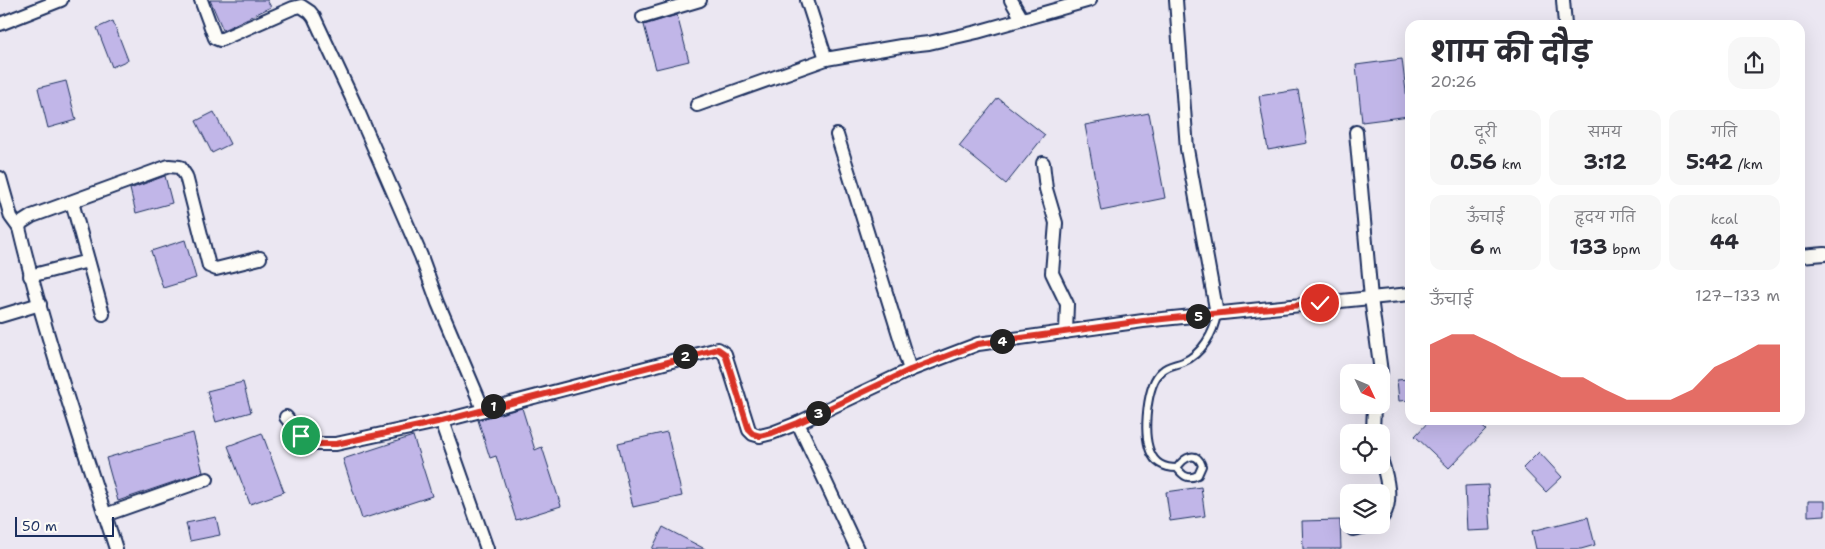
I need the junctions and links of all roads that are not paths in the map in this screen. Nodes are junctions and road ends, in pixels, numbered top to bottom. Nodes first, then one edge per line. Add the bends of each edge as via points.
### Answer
1 (61, 0) edge
2 (201, 0) edge
3 (700, 0) edge
4 (807, 0) edge
5 (1012, 0) edge
6 (1176, 0) edge
7 (1563, 0) edge
8 (1085, 1) edge
9 (47, 3) edge
10 (644, 17) dead end
11 (1022, 19) junction
12 (1565, 20) edge
13 (0, 24) edge
14 (826, 59) junction
15 (697, 105) dead end
16 (1356, 132) dead end
17 (837, 135) dead end
18 (1043, 163) dead end
19 (0, 178) edge
20 (72, 202) junction
21 (19, 228) junction
22 (1825, 254) edge
23 (1805, 256) edge
24 (260, 258) dead end
25 (88, 261) junction
26 (30, 276) junction
27 (1405, 295) edge
28 (1371, 298) junction
29 (40, 304) junction
30 (103, 314) dead end
31 (1217, 314) junction
32 (0, 316) edge
33 (1066, 332) junction
34 (1380, 364) edge
35 (910, 370) junction
36 (483, 409) junction
37 (286, 417) dead end
38 (442, 421) junction
39 (798, 423) junction
40 (1177, 468) dead end
41 (207, 479) dead end
42 (105, 515) junction
43 (116, 549) edge
44 (487, 549) edge
45 (857, 549) edge

1 - 9 street
2 - 36 street via 215,38 219,40 293,8 301,6 310,12 391,186
3 - 10 street
4 - 14 street
5 - 11 street
6 - 31 street via 1187,149
7 - 12 street
8 - 11 street
9 - 13 street
11 - 14 street via 929,43
14 - 15 street
16 - 28 street
17 - 35 street
18 - 33 street via 1046,189 1056,223 1052,273 1067,304
19 - 21 street via 11,218
20 - 21 street via 25,219
20 - 24 street via 169,166 180,167 186,176 209,266 216,269
20 - 25 street
21 - 26 street
22 - 23 street
25 - 26 street
25 - 30 street
26 - 29 street
27 - 28 street
28 - 31 street
28 - 34 street
29 - 32 street
29 - 42 street
31 - 33 street
31 - 40 lane via 1215,327 1207,341 1188,359 1162,370 1154,382 1147,414 1149,447 1152,456 1162,466
33 - 35 street via 978,344
35 - 39 street
36 - 38 street
36 - 39 street via 718,349 725,354 753,434 760,436
37 - 38 street via 298,434 317,444
38 - 44 street
39 - 45 street
41 - 42 street
42 - 43 street

